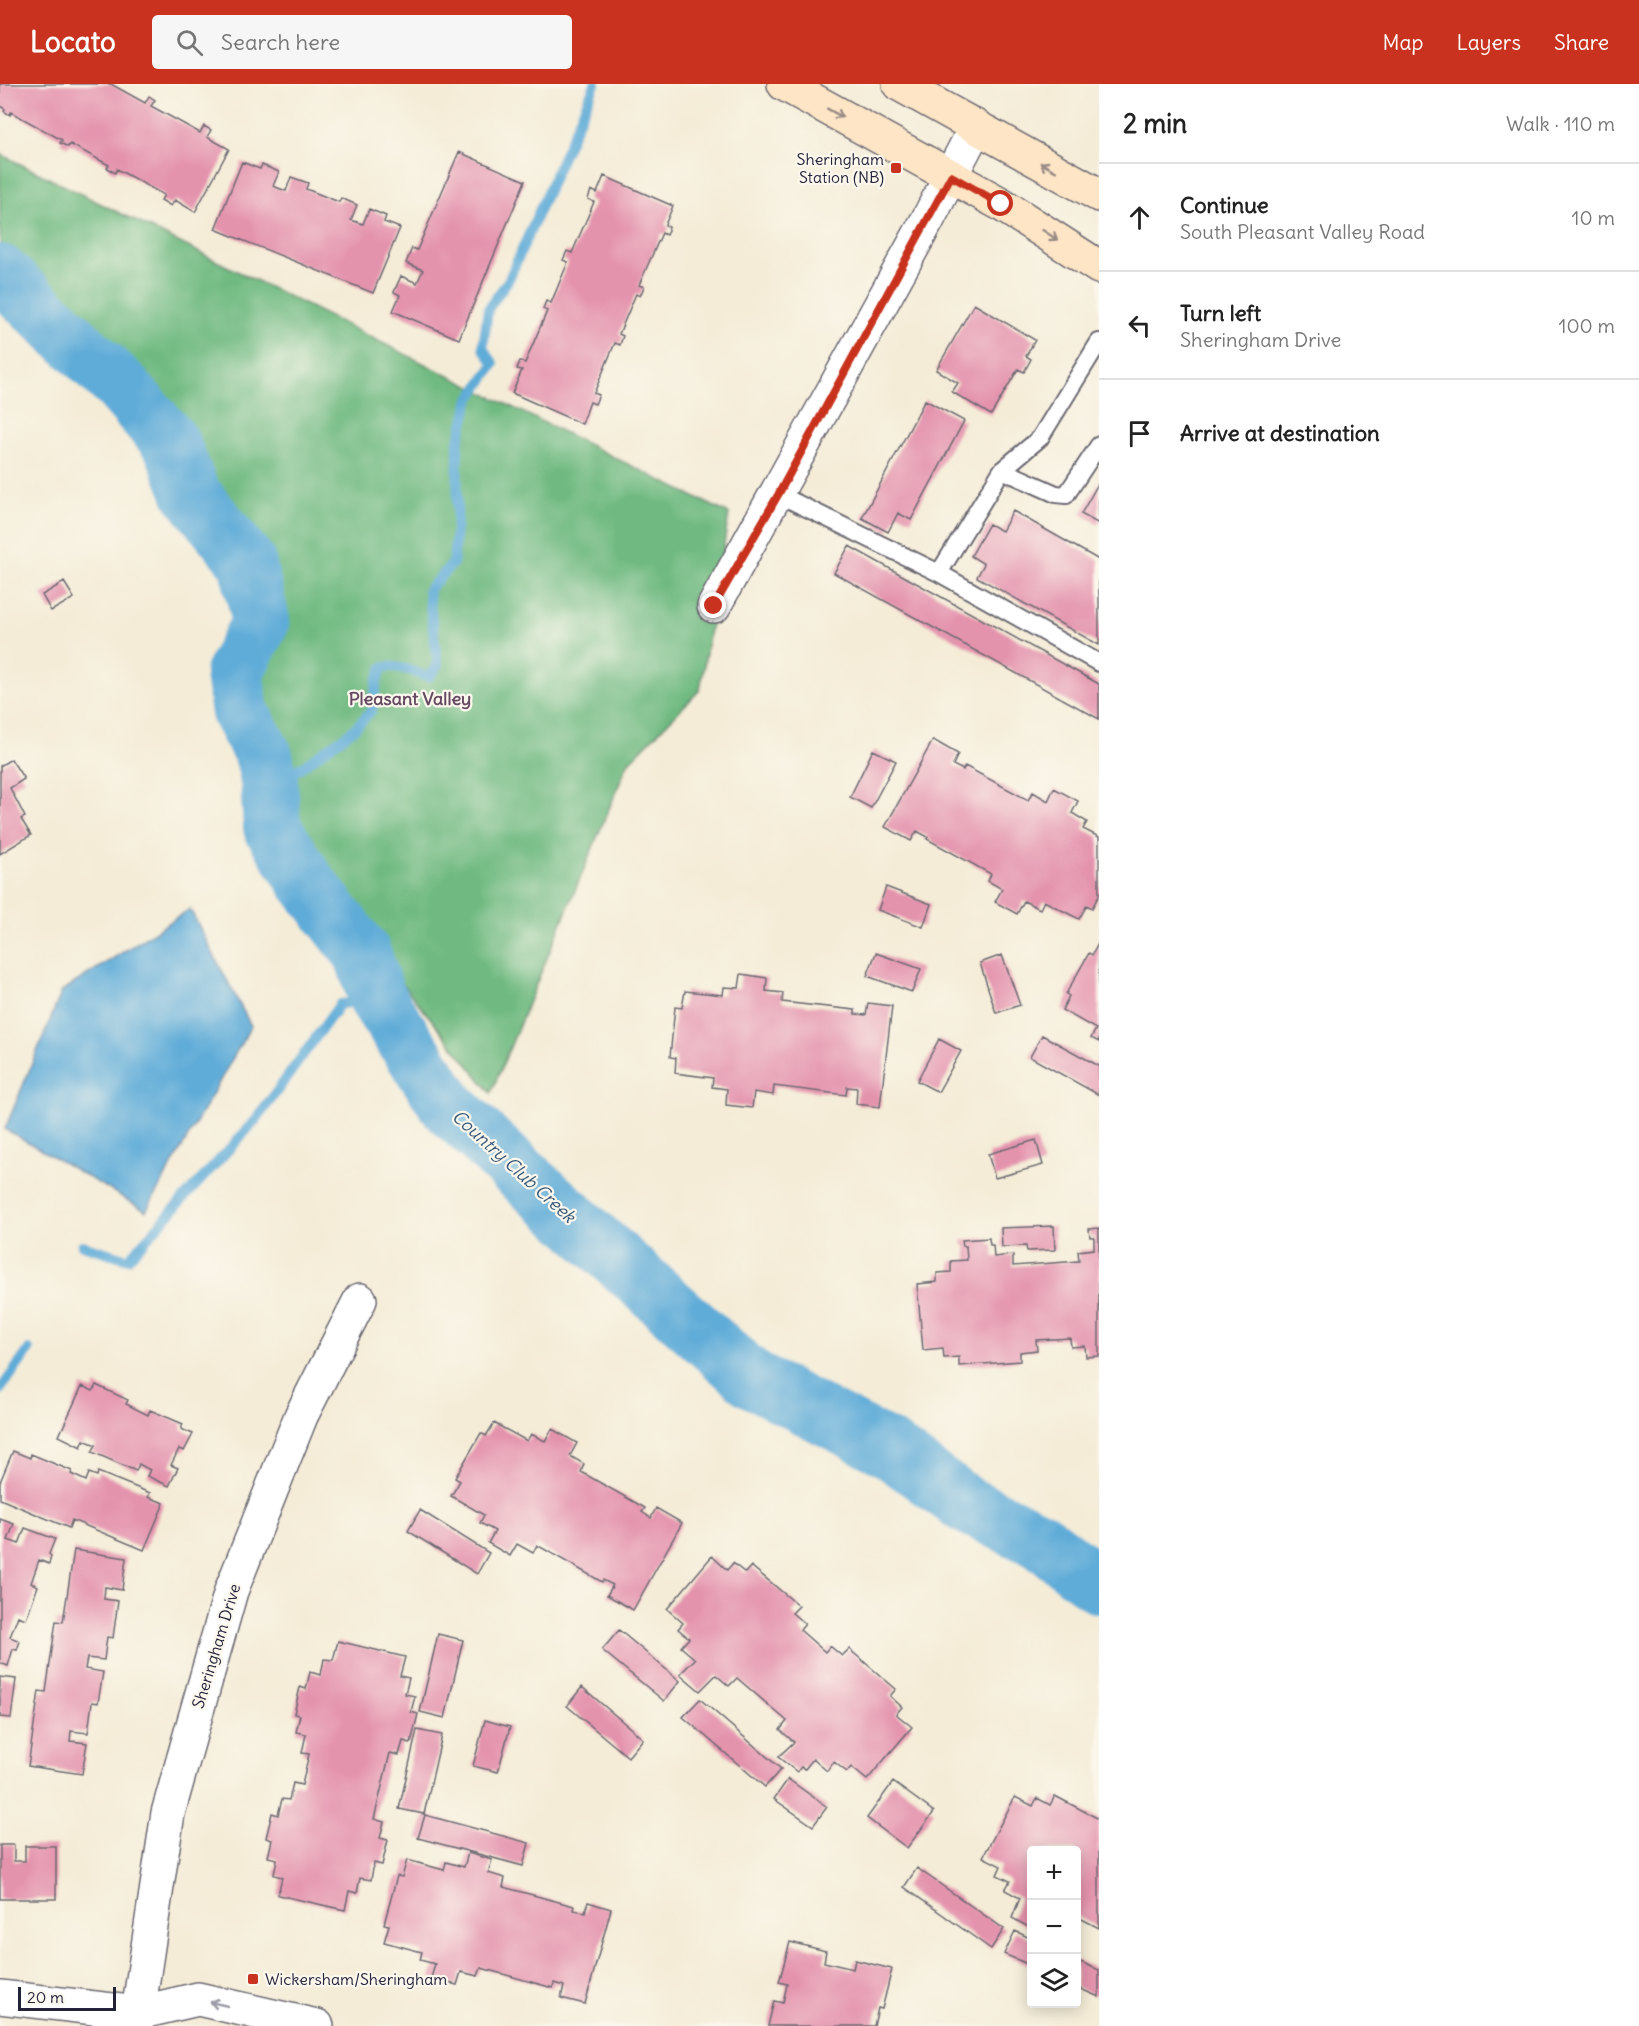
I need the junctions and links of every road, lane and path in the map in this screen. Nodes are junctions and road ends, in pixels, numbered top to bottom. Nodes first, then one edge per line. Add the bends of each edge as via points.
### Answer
1 (784, 84) edge
2 (899, 84) edge
3 (976, 128) junction
4 (951, 176) junction
5 (1099, 195) edge
6 (1099, 267) edge
7 (1099, 342) edge
8 (1099, 445) edge
9 (1002, 470) junction
10 (778, 495) junction
11 (939, 573) junction
12 (714, 606) dead end
13 (1099, 663) edge
14 (360, 1300) dead end
15 (0, 1997) edge
16 (146, 2020) edge
17 (317, 2026) edge

1 -> 4 main road
2 - 3 main road
3 - 4 street
5 -> 3 main road
4 -> 6 main road
4 - 10 street
7 - 9 lane via 1040,438
8 - 9 lane via 1066,495
9 - 11 lane
10 - 11 lane
10 - 12 street
11 - 13 lane
14 - 16 street, Sheringham Drive via 301,1416 231,1591 168,1813
15 - 16 street
17 -> 16 street via 198,1999

